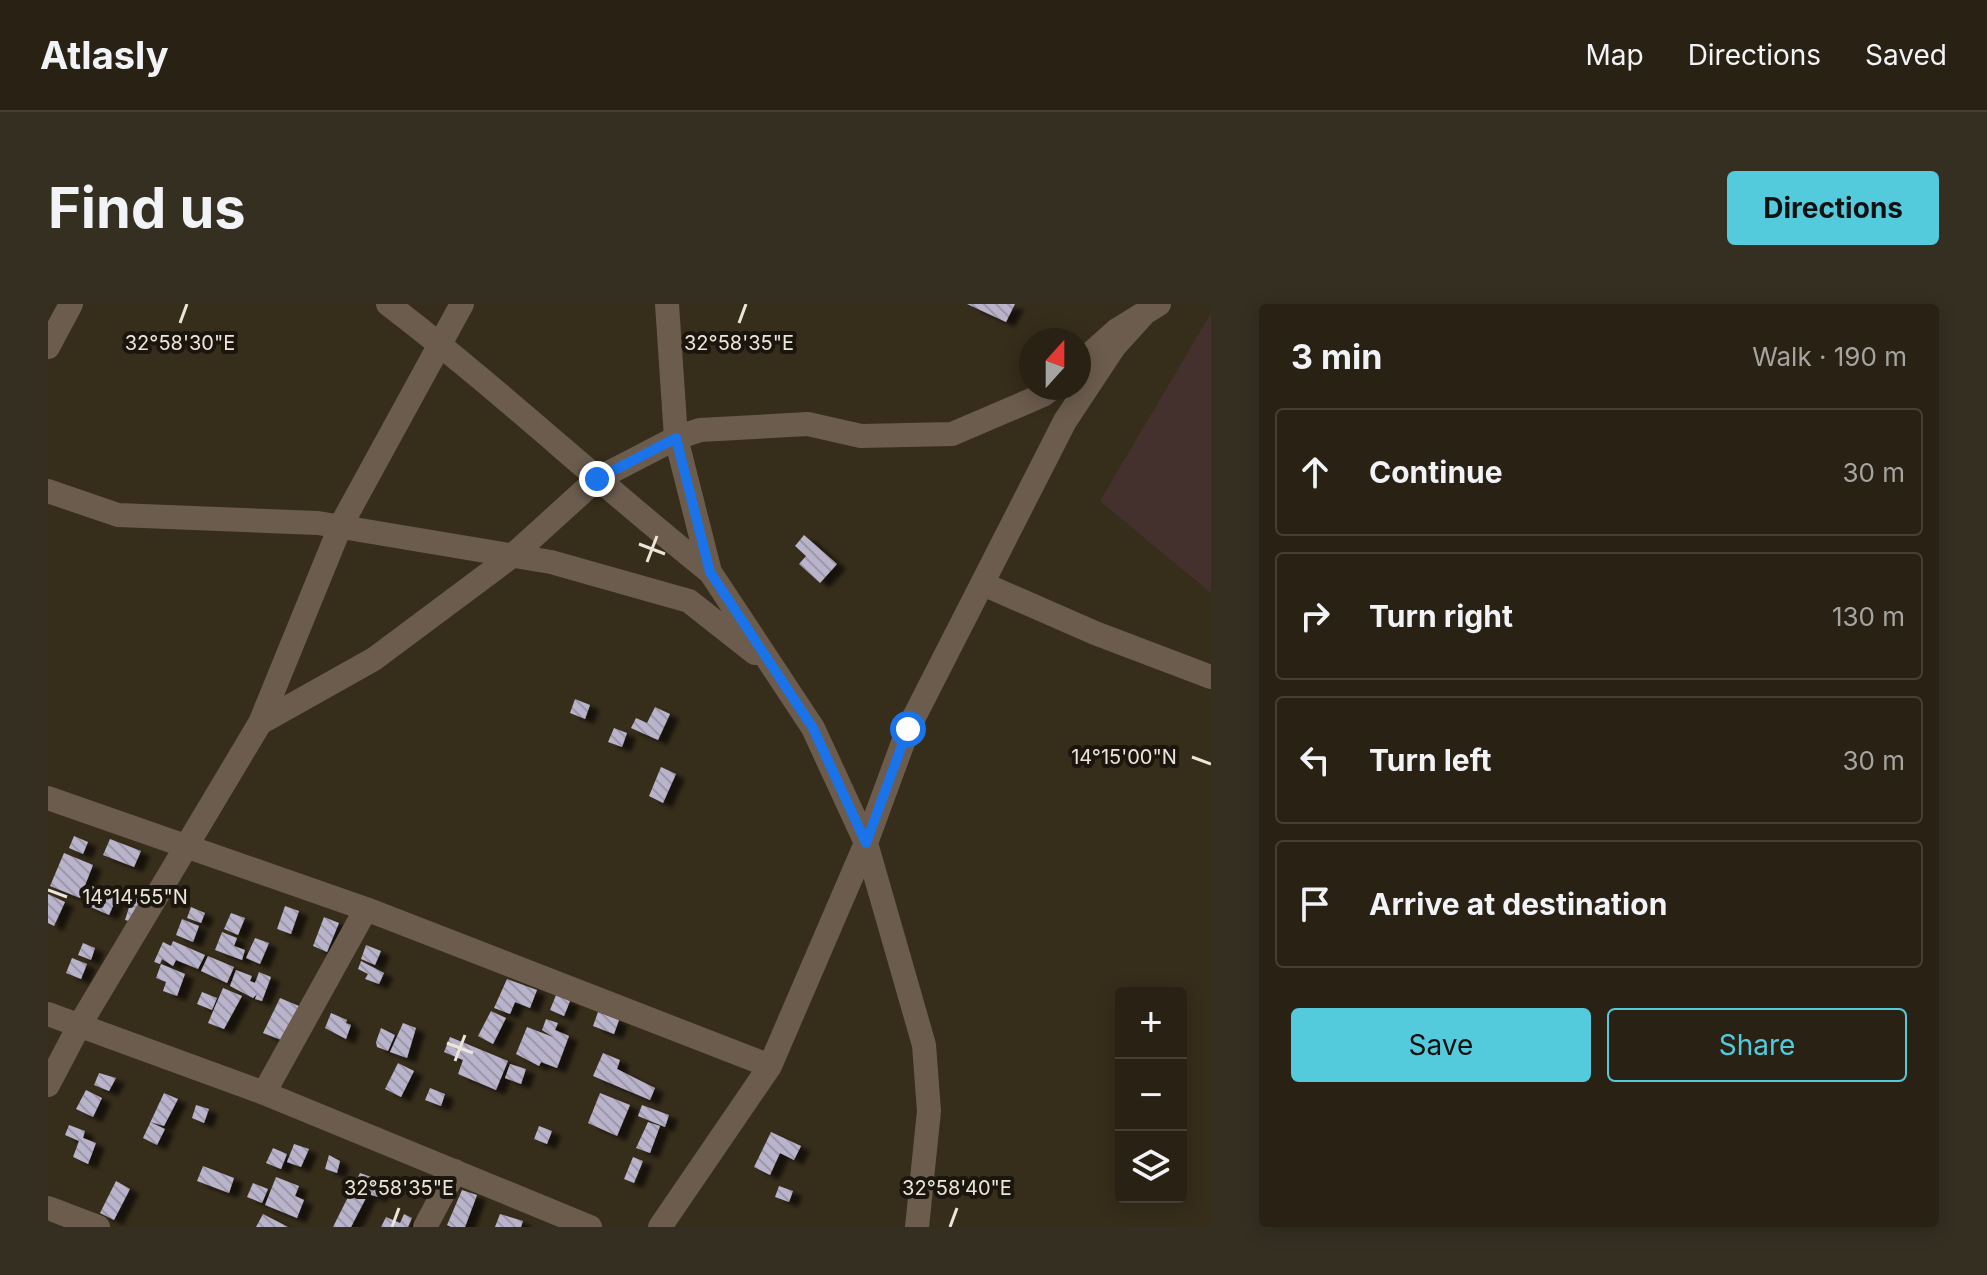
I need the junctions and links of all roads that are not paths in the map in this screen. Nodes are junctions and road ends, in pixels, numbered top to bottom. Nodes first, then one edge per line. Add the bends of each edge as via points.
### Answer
1 (71, 304) edge
2 (388, 304) edge
3 (462, 304) edge
4 (667, 304) edge
5 (1151, 309) edge
6 (440, 344) junction
7 (48, 347) edge
8 (1091, 353) edge
9 (1031, 400) edge
10 (676, 438) junction
11 (597, 479) junction
12 (48, 491) edge
13 (340, 527) junction
14 (512, 556) junction
15 (710, 572) junction
16 (983, 584) junction
17 (772, 666) junction
18 (1211, 677) edge
19 (260, 723) junction
20 (48, 798) edge
21 (866, 843) junction
22 (185, 847) junction
23 (366, 909) junction
24 (48, 1014) edge
25 (79, 1026) junction
26 (770, 1066) junction
27 (48, 1085) edge
28 (264, 1093) junction
29 (455, 1171) junction
30 (48, 1208) edge
31 (98, 1227) edge
32 (425, 1227) edge
33 (590, 1227) edge
34 (660, 1227) edge
35 (917, 1227) edge

1 - 7 street
2 - 6 street
3 - 6 street
4 - 10 street
5 - 8 street
5 - 16 street via 1114,347 1065,421
6 - 11 street
6 - 13 street
9 - 10 street via 952,434 861,436 808,424 700,430
10 - 11 street
10 - 15 street
11 - 14 street
11 - 15 street
12 - 13 street via 118,515
13 - 14 street
13 - 19 street
14 - 17 street via 689,601
14 - 19 street via 374,659
15 - 17 street
16 - 18 street
16 - 21 street via 908,729
17 - 21 street via 813,728
19 - 22 street
20 - 22 street
21 - 26 street
21 - 35 street via 924,1045 929,1111
22 - 23 street
22 - 25 street
23 - 26 street
23 - 28 street
24 - 25 street
25 - 27 street
25 - 28 street
26 - 34 street
28 - 29 street
29 - 32 street
29 - 33 street
30 - 31 street

